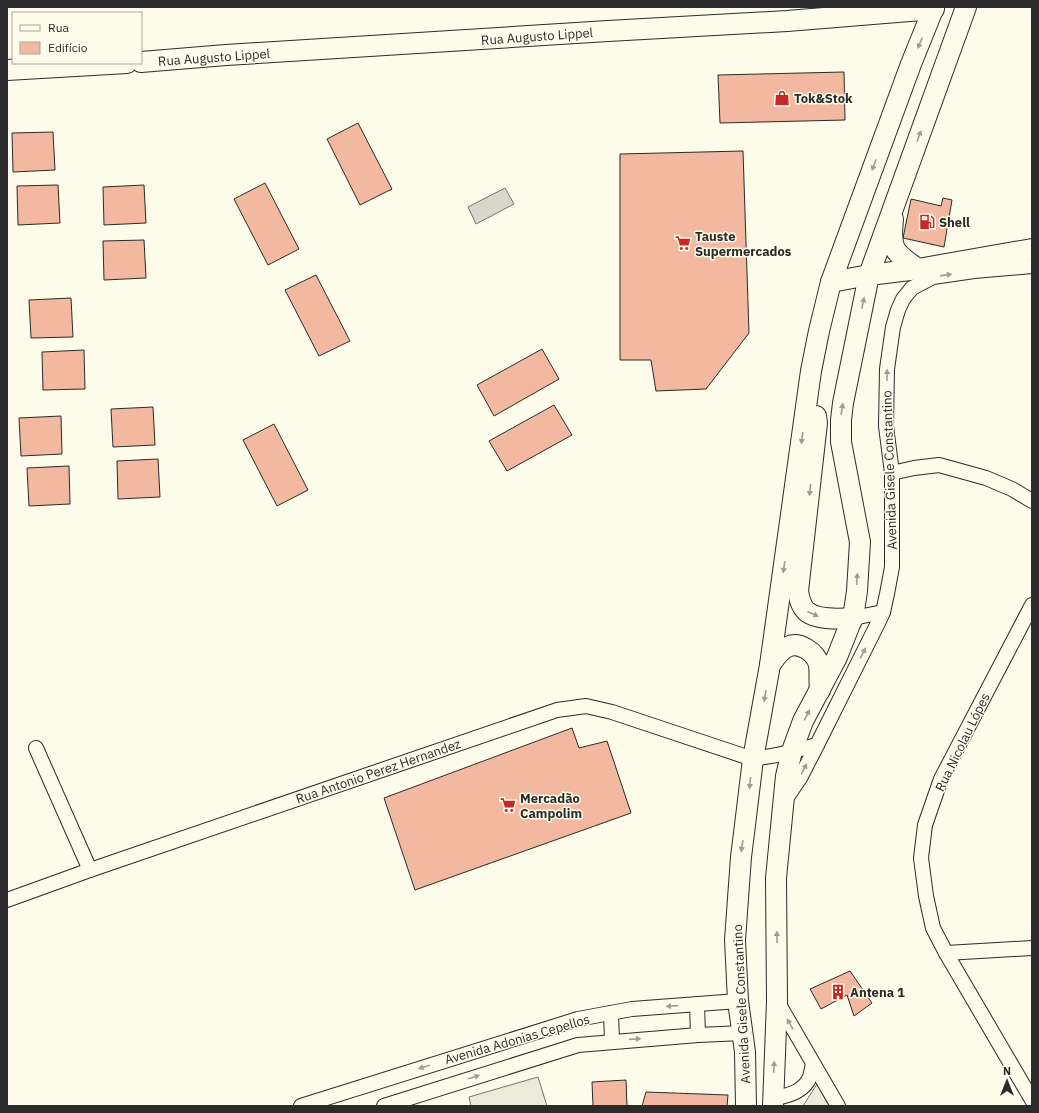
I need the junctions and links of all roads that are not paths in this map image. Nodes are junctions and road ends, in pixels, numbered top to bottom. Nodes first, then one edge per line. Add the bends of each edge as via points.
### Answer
1 (966, 7) edge
2 (934, 8) edge
3 (142, 62) edge
4 (110, 64) edge
5 (7, 70) edge
6 (895, 202) junction
7 (1032, 250) edge
8 (1032, 266) edge
9 (918, 269) junction
10 (869, 275) junction
11 (831, 282) junction
12 (812, 368) junction
13 (892, 473) junction
14 (1032, 501) edge
15 (1032, 605) edge
16 (883, 612) junction
17 (853, 618) junction
18 (770, 665) junction
19 (820, 690) junction
20 (817, 746) junction
21 (36, 748) dead end
22 (792, 751) junction
23 (753, 759) junction
24 (783, 802) junction
25 (90, 870) junction
26 (7, 900) edge
27 (1032, 948) edge
28 (946, 953) junction
29 (738, 1001) junction
30 (777, 1001) junction
31 (697, 1004) junction
32 (612, 1013) junction
33 (742, 1033) junction
34 (698, 1035) junction
35 (612, 1041) junction
36 (813, 1064) junction
37 (1032, 1100) edge
38 (773, 1102) edge
39 (301, 1106) edge
40 (384, 1106) edge
41 (746, 1106) edge
42 (838, 1106) edge

6 -> 1 main road
2 - 3 main road, Rua Augusto Lippel via 787,22 593,32
2 -> 11 main road, Avenida Gisele Constantino
4 - 5 main road
6 - 9 main road via 892,230 894,247
6 - 10 main road
7 - 9 main road
13 -> 8 street, Avenida Gisele Constantino via 886,426 887,369 893,327 904,299 912,288 933,277
9 - 10 main road
10 - 11 main road
17 -> 10 main road via 860,542 841,442 841,420
11 - 12 main road, Avenida Gisele Constantino
12 -> 17 main road via 817,423 798,591 806,611 815,616
12 -> 18 main road, Avenida Gisele Constantino
13 - 14 street via 939,465 986,478
13 - 16 street, Avenida Gisele Constantino via 892,567
15 - 28 street, Rua Nicolau Lópes via 941,779 925,825 921,858 926,896 933,928
16 - 17 street
20 -> 16 street, Avenida Gisele Constantino
17 - 19 main road
18 - 19 main road via 780,652 789,646 801,646 812,652 819,663
18 -> 23 main road, Avenida Gisele Constantino
22 -> 19 main road via 803,721
20 - 22 street
24 -> 20 street, Avenida Gisele Constantino via 800,778
21 - 25 street
22 - 23 street
22 - 24 main road
23 - 25 street, Rua Antonio Perez Hernandez via 612,712 586,706 557,710
23 -> 29 main road, Avenida Gisele Constantino via 741,857 735,940
30 -> 24 main road via 776,878
25 - 26 street, Rua Antonio Perez Hernandez
27 - 28 street
28 - 37 street, Rua Nicolau Lópes
29 - 31 street, Avenida Adonias Cepellos
29 - 33 main road, Avenida Gisele Constantino
36 -> 30 street
38 -> 30 main road
31 -> 32 street, Avenida Adonias Cepellos
31 - 34 street
32 - 35 street
32 -> 39 street, Avenida Adonias Cepellos via 578,1019
33 - 34 street, Avenida Adonias Cepellos
33 - 38 main road via 749,1037 753,1046 763,1095
33 - 41 main road, Avenida Gisele Constantino
35 -> 34 street, Avenida Adonias Cepellos
40 -> 35 street, Avenida Adonias Cepellos via 578,1045
36 - 38 street via 810,1077 802,1088
36 - 42 street

